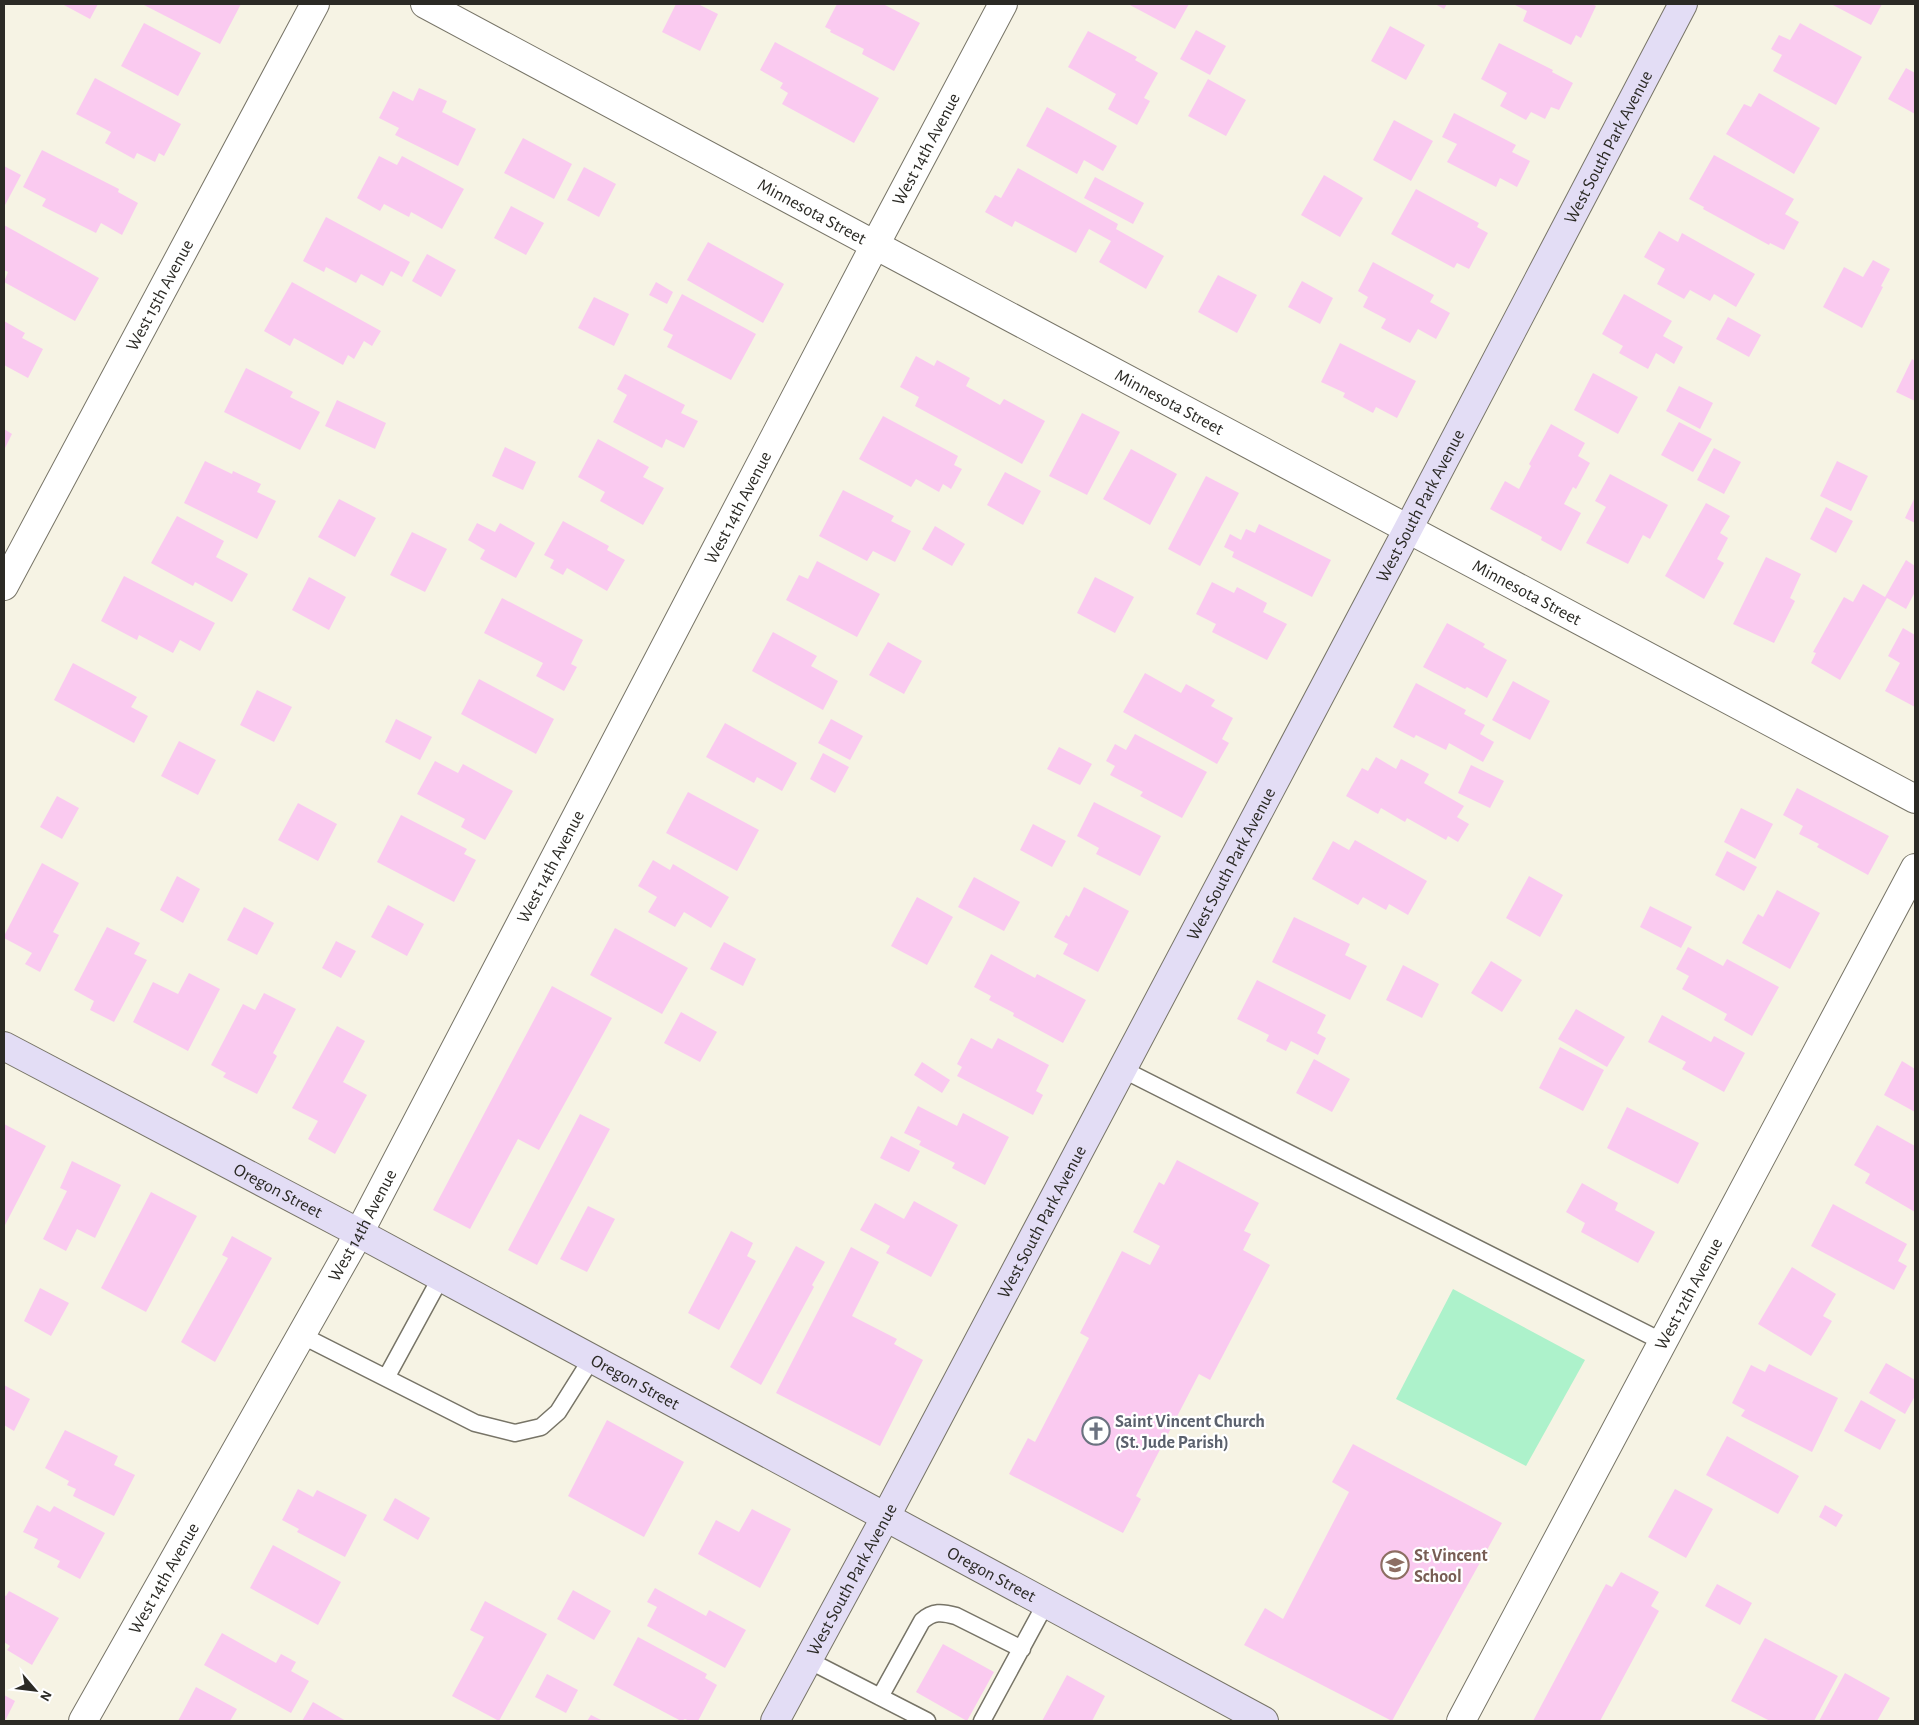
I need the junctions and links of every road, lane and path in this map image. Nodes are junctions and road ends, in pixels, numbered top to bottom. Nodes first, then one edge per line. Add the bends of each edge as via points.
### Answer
1 (315, 4) edge
2 (425, 4) edge
3 (1003, 4) edge
4 (1683, 4) edge
5 (875, 245) junction
6 (1408, 529) junction
7 (4, 586) edge
8 (1915, 799) edge
9 (1915, 868) edge
10 (4, 1046) edge
11 (1122, 1069) junction
12 (359, 1233) junction
13 (441, 1277) junction
14 (301, 1335) junction
15 (1663, 1342) junction
16 (592, 1358) junction
17 (386, 1378) junction
18 (886, 1516) junction
19 (1046, 1603) junction
20 (1022, 1650) junction
21 (808, 1660) junction
22 (880, 1697) junction
23 (83, 1721) edge
24 (775, 1721) edge
25 (927, 1721) edge
26 (982, 1721) edge
27 (1264, 1721) edge
28 (1461, 1721) edge

1 - 7 street, West 15th Avenue
2 - 5 street, Minnesota Street
3 - 5 street, West 14th Avenue
4 - 6 main road, West South Park Avenue
5 - 6 street, Minnesota Street
5 - 12 street, West 14th Avenue
6 - 8 street, Minnesota Street
6 - 11 main road, West South Park Avenue
9 - 15 street, West 12th Avenue
10 - 12 main road, Oregon Street
11 - 15 lane
11 - 18 main road, West South Park Avenue
12 - 13 main road, Oregon Street
12 - 14 street, West 14th Avenue
13 - 16 main road, Oregon Street
13 - 17 lane
14 - 17 lane
14 - 23 street, West 14th Avenue
15 - 28 street, West 12th Avenue
16 - 17 lane via 558,1412 541,1427 515,1433 475,1423
16 - 18 main road, Oregon Street
18 - 19 main road, Oregon Street
18 - 21 main road, West South Park Avenue
19 - 20 lane
19 - 27 main road, Oregon Street
20 - 22 lane via 956,1616 930,1614 922,1621
20 - 26 lane
21 - 22 lane
21 - 24 main road, West South Park Avenue
22 - 25 lane

